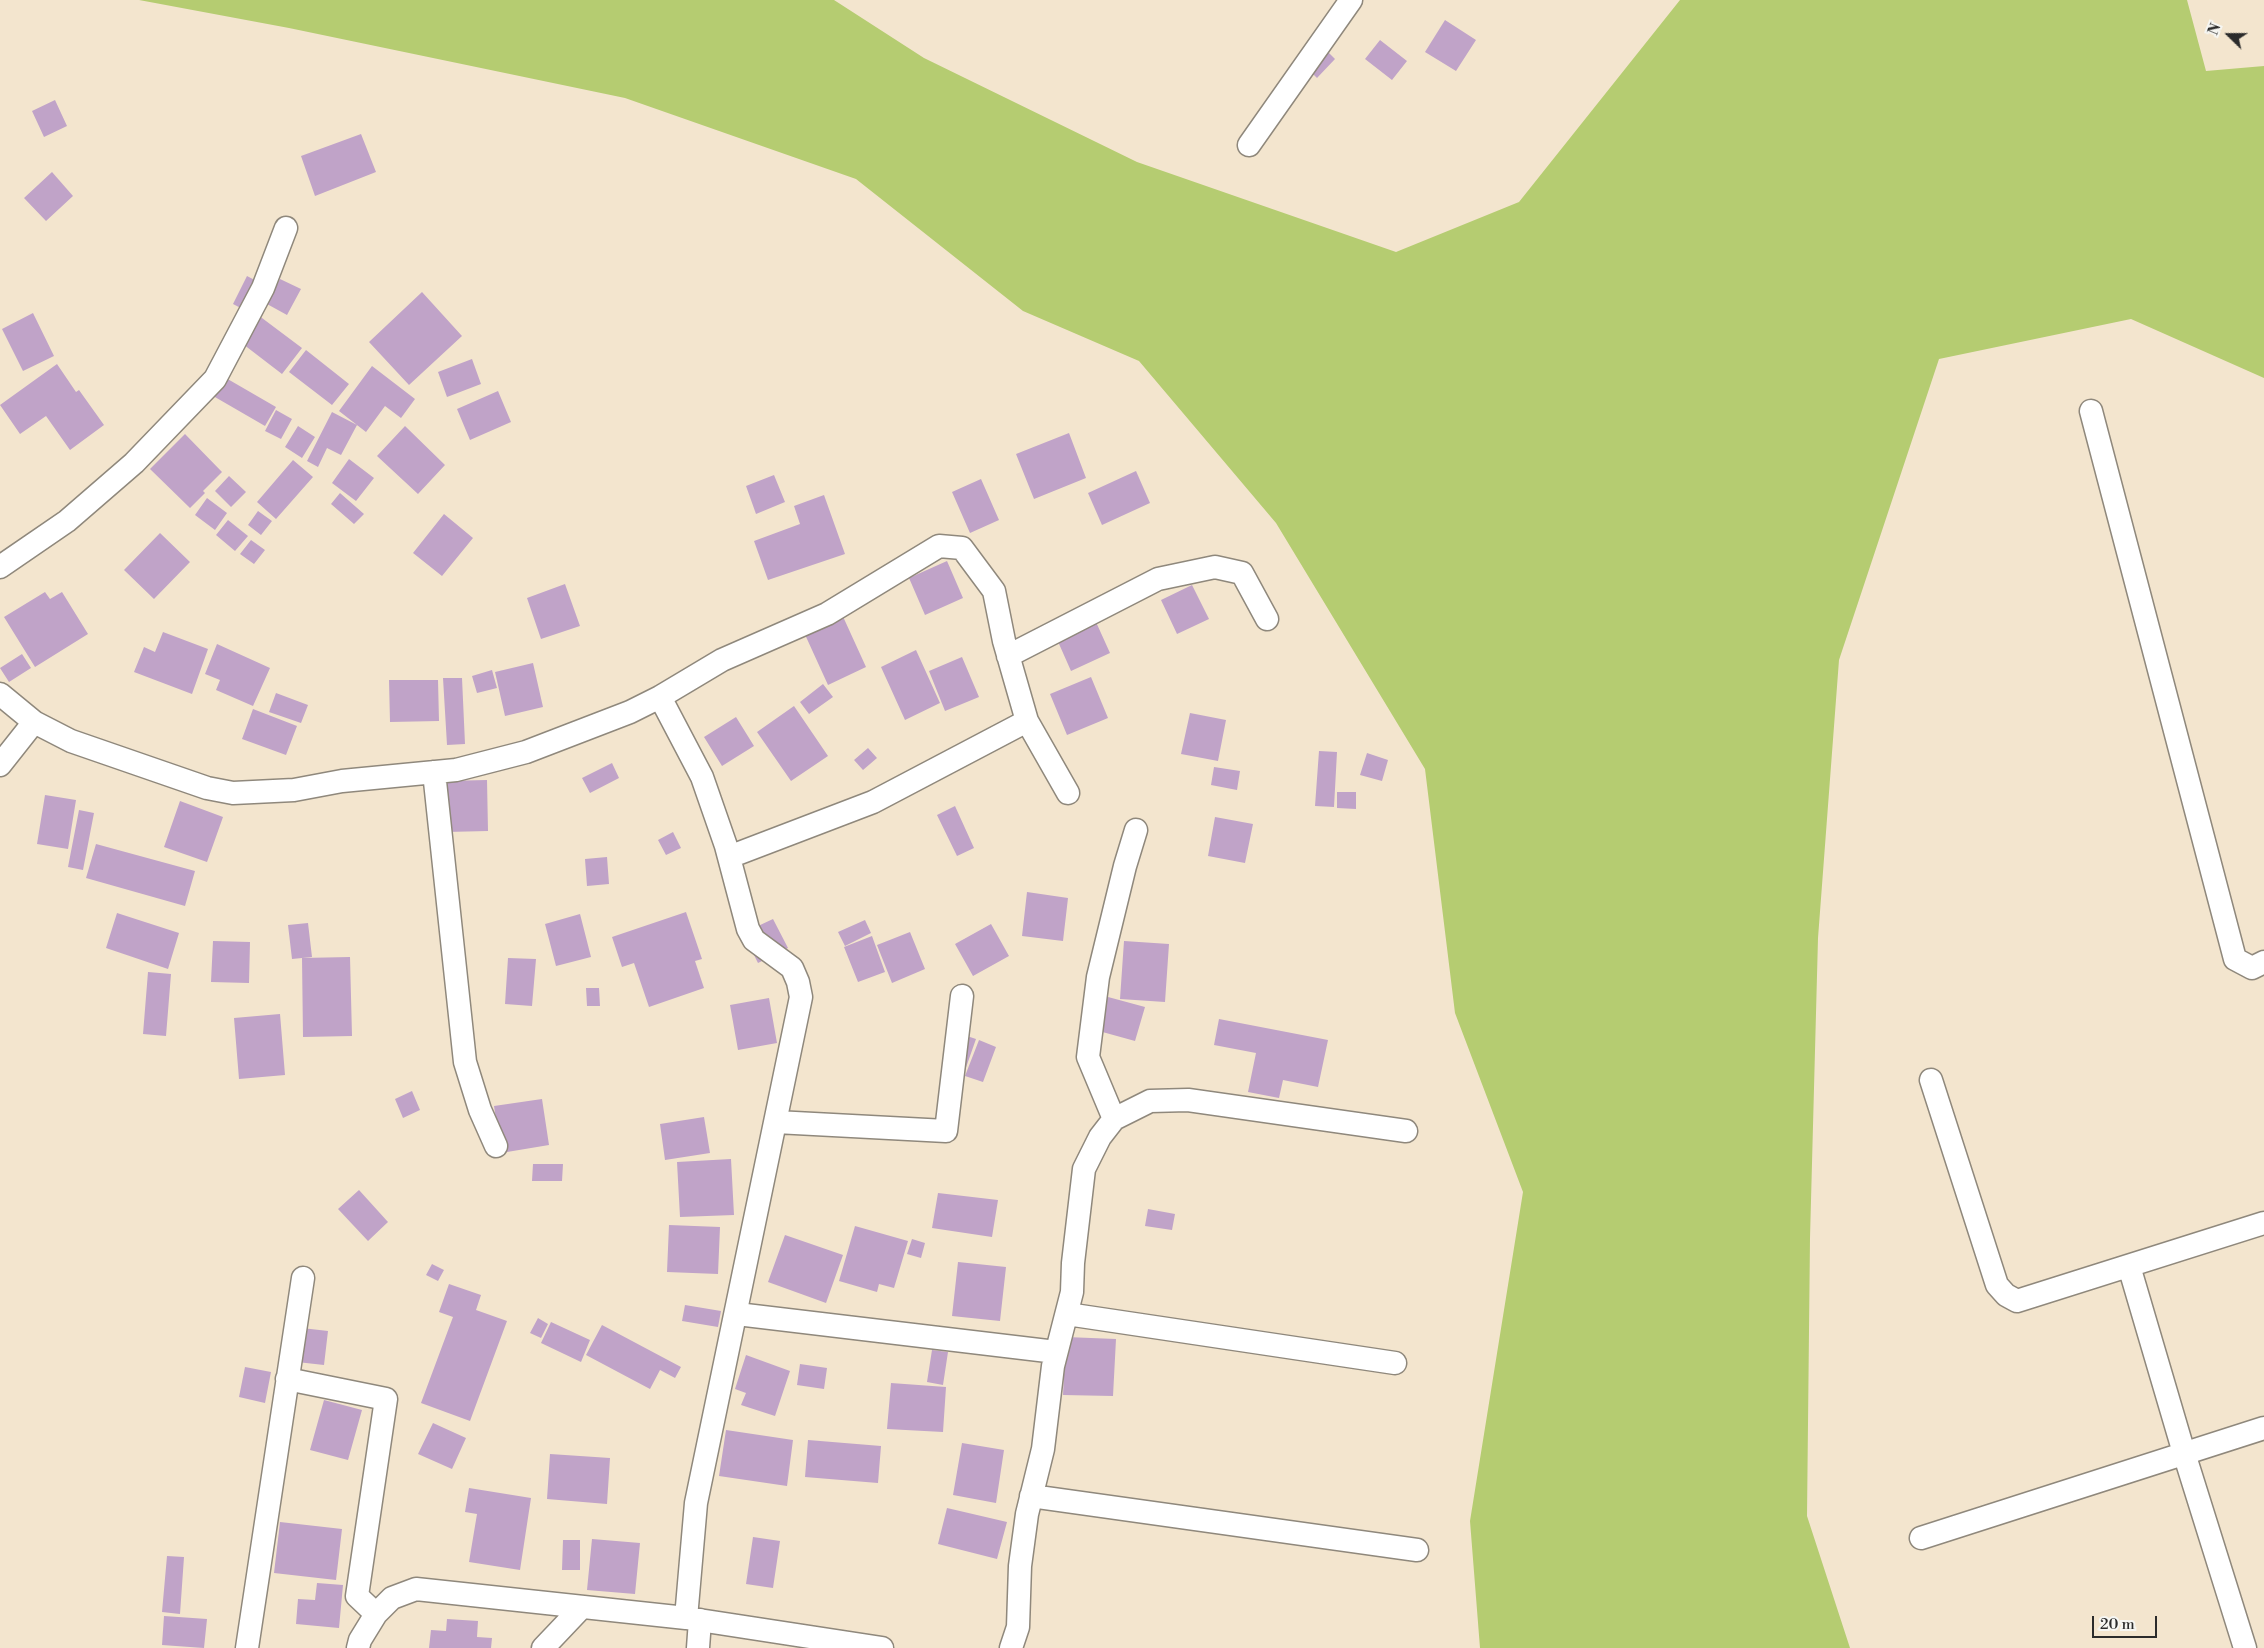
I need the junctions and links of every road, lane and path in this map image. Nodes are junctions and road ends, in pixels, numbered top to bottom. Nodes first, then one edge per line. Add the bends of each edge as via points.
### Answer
1 (1351, 0) edge
2 (1249, 145) dead end
3 (286, 228) dead end
4 (2091, 411) dead end
5 (0, 567) edge
6 (1267, 619) dead end
7 (1008, 656) junction
8 (0, 694) edge
9 (660, 697) junction
10 (1027, 721) junction
11 (34, 722) junction
12 (0, 765) edge
13 (434, 772) junction
14 (1068, 793) dead end
15 (1136, 830) dead end
16 (729, 858) junction
17 (2264, 962) edge
18 (962, 996) dead end
19 (1931, 1080) dead end
20 (1114, 1119) junction
21 (776, 1122) junction
22 (1406, 1131) dead end
23 (496, 1146) dead end
24 (2264, 1224) edge
25 (2130, 1266) junction
26 (303, 1278) dead end
27 (737, 1314) junction
28 (1067, 1314) junction
29 (1056, 1352) junction
30 (1394, 1363) dead end
31 (287, 1379) junction
32 (2264, 1428) edge
33 (2184, 1454) junction
34 (1031, 1496) junction
35 (1922, 1538) dead end
36 (1417, 1550) dead end
37 (582, 1607) junction
38 (376, 1614) junction
39 (693, 1619) junction
40 (852, 1646) edge
41 (247, 1648) edge
42 (358, 1648) edge
43 (543, 1648) edge
44 (698, 1648) edge
45 (882, 1648) edge
46 (1011, 1648) edge
47 (2246, 1648) edge

1 - 2 street
3 - 5 street via 263,288 215,379 119,476 67,521
4 - 17 street via 2235,959 2252,968
6 - 7 street via 1242,574 1215,567 1158,579
7 - 9 street via 994,591 962,548 939,546 827,614 722,660
7 - 10 street
8 - 11 street
9 - 13 street via 526,752 456,770
9 - 16 street via 702,777
10 - 14 street
10 - 16 street via 873,802
11 - 12 street
11 - 13 street via 71,741 207,788 233,793 294,790 342,781
13 - 23 street via 464,1062
15 - 20 street via 1098,977 1088,1057
16 - 21 street via 748,929 754,940 792,968 801,997
18 - 21 street via 946,1131
19 - 25 street via 1998,1285 2006,1295 2017,1301
20 - 22 street via 1150,1101 1188,1100
20 - 28 street via 1100,1137 1084,1170
21 - 27 street
24 - 25 street
25 - 33 street
26 - 31 street
27 - 29 street
27 - 39 street via 696,1503
28 - 29 street
28 - 30 street
29 - 34 street via 1043,1449
31 - 38 street via 386,1399 357,1596
31 - 41 street
32 - 33 street
33 - 35 street
33 - 47 street
34 - 36 street
34 - 46 street via 1020,1566 1018,1626
37 - 38 street via 416,1589 392,1598
37 - 39 street
37 - 43 street
38 - 42 street
39 - 40 street
39 - 44 street
40 - 45 street

